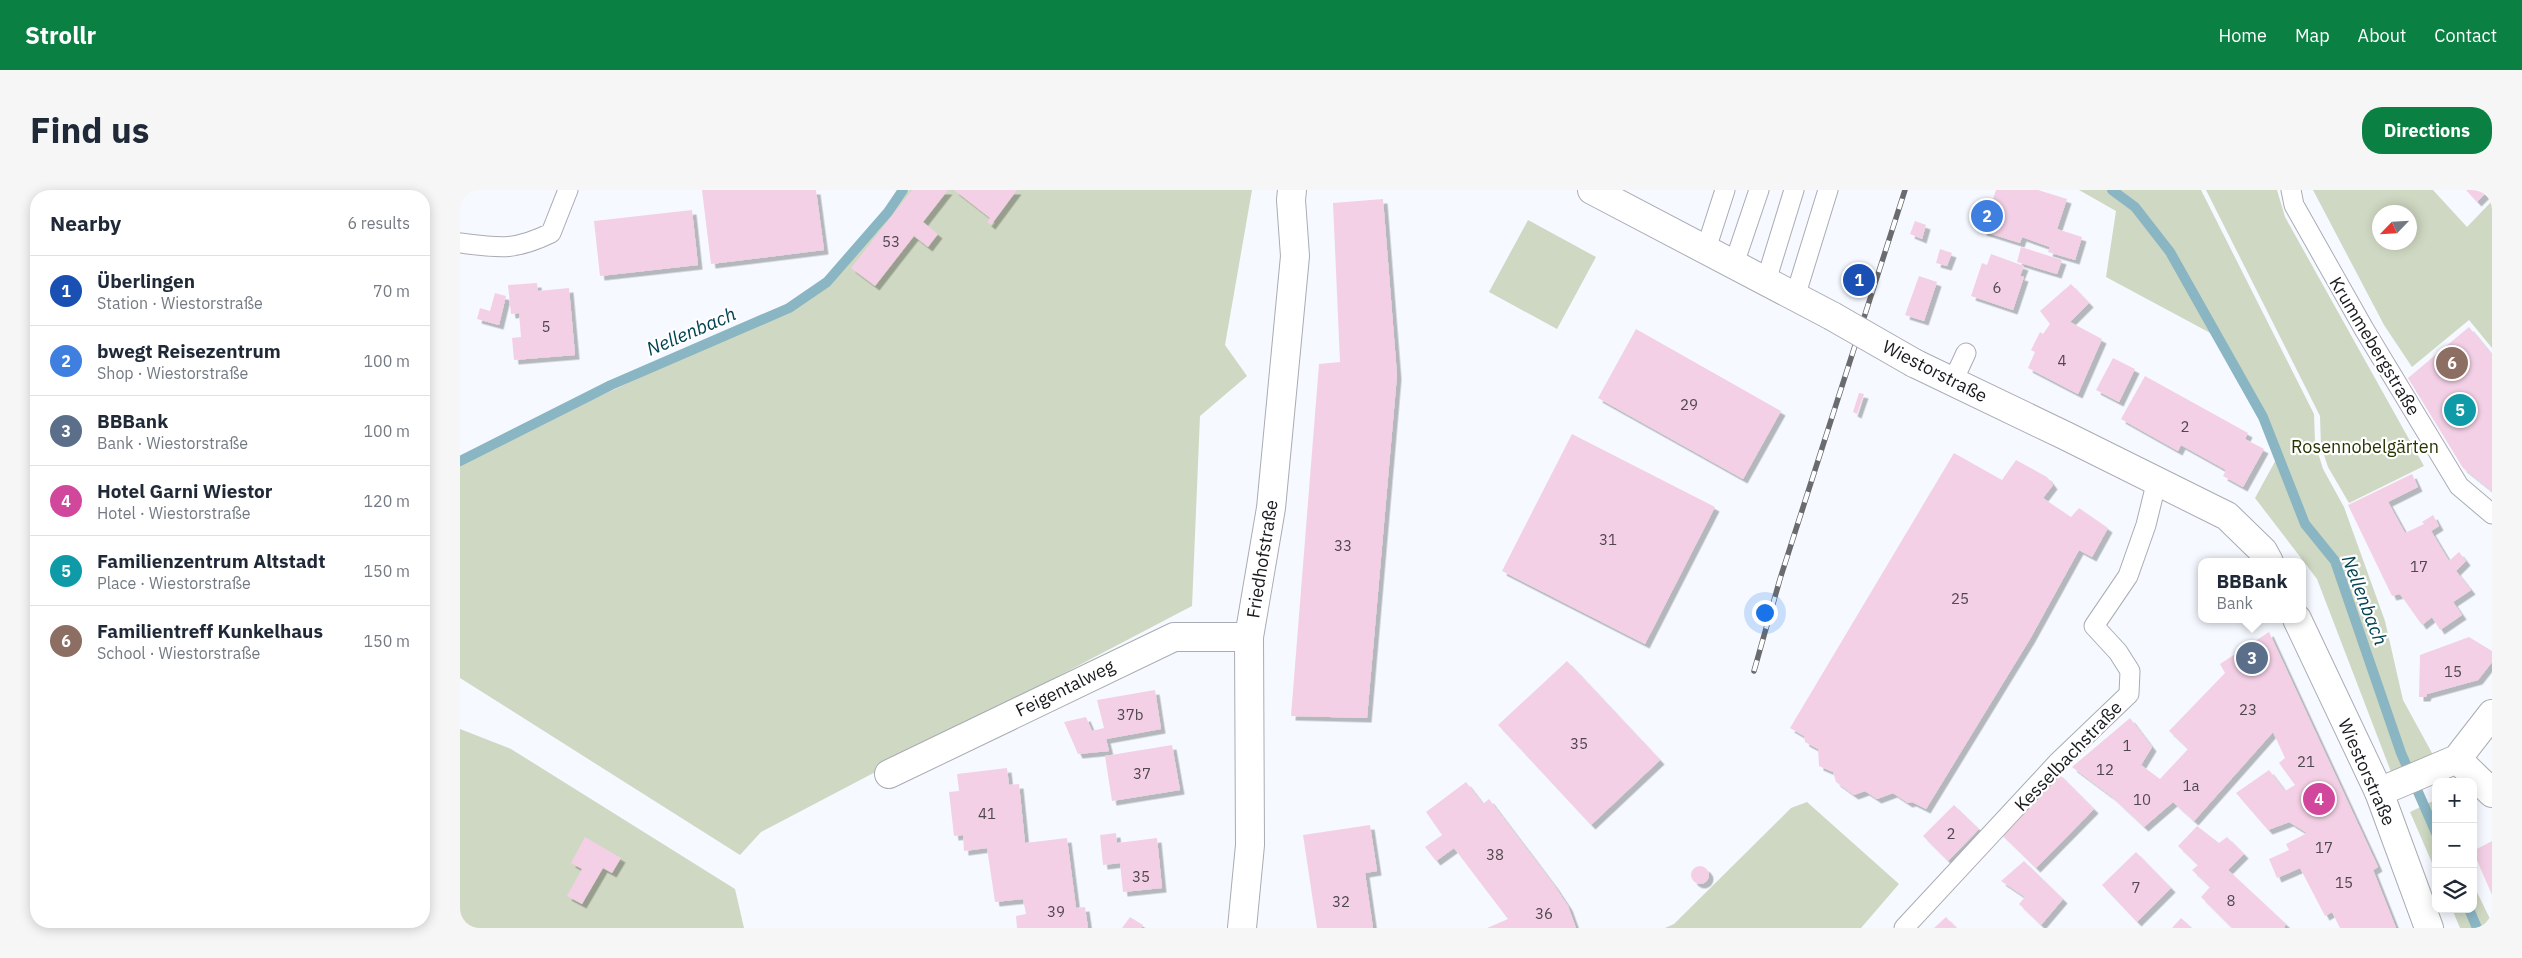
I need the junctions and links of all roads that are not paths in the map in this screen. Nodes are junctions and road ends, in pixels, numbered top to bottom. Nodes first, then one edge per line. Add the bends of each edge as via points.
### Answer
1 (568, 190) edge
2 (1292, 190) edge
3 (1592, 190) edge
4 (1725, 190) edge
5 (1758, 190) edge
6 (1794, 190) edge
7 (2292, 190) edge
8 (1826, 197) edge
9 (460, 243) edge
10 (1706, 249) junction
11 (1734, 264) junction
12 (1766, 281) junction
13 (1796, 297) junction
14 (1966, 353) dead end
15 (1953, 381) junction
16 (2158, 480) junction
17 (2492, 514) edge
18 (2266, 558) edge
19 (2299, 623) edge
20 (1249, 637) junction
21 (2492, 714) edge
22 (2457, 758) junction
23 (888, 774) dead end
24 (2387, 788) junction
25 (2492, 793) edge
26 (1242, 928) edge
27 (1904, 928) edge
28 (2429, 928) edge

1 - 9 lane via 551,233 526,244 501,248
2 - 20 street, Friedhofstraße via 1295,256 1276,460
3 - 10 street, Wiestorstraße
4 - 10 lane
5 - 11 lane
6 - 12 lane
7 - 17 lane, Krummebergstraße via 2294,205 2346,298 2459,486
8 - 13 lane
10 - 11 street, Wiestorstraße
11 - 12 street, Wiestorstraße
12 - 13 street, Wiestorstraße
13 - 15 street, Wiestorstraße, bridge via 1914,363
14 - 15 lane
15 - 16 street, Wiestorstraße
16 - 18 street, Wiestorstraße via 2227,516
16 - 27 lane, Kesselbachstraße via 2128,576 2094,626 2130,671 2129,694 2059,761
19 - 24 street, Wiestorstraße
20 - 23 street, Feigentalweg via 1174,637
20 - 26 street, Friedhofstraße via 1250,845
21 - 22 street
22 - 24 street
22 - 25 street
24 - 28 street, Wiestorstraße

